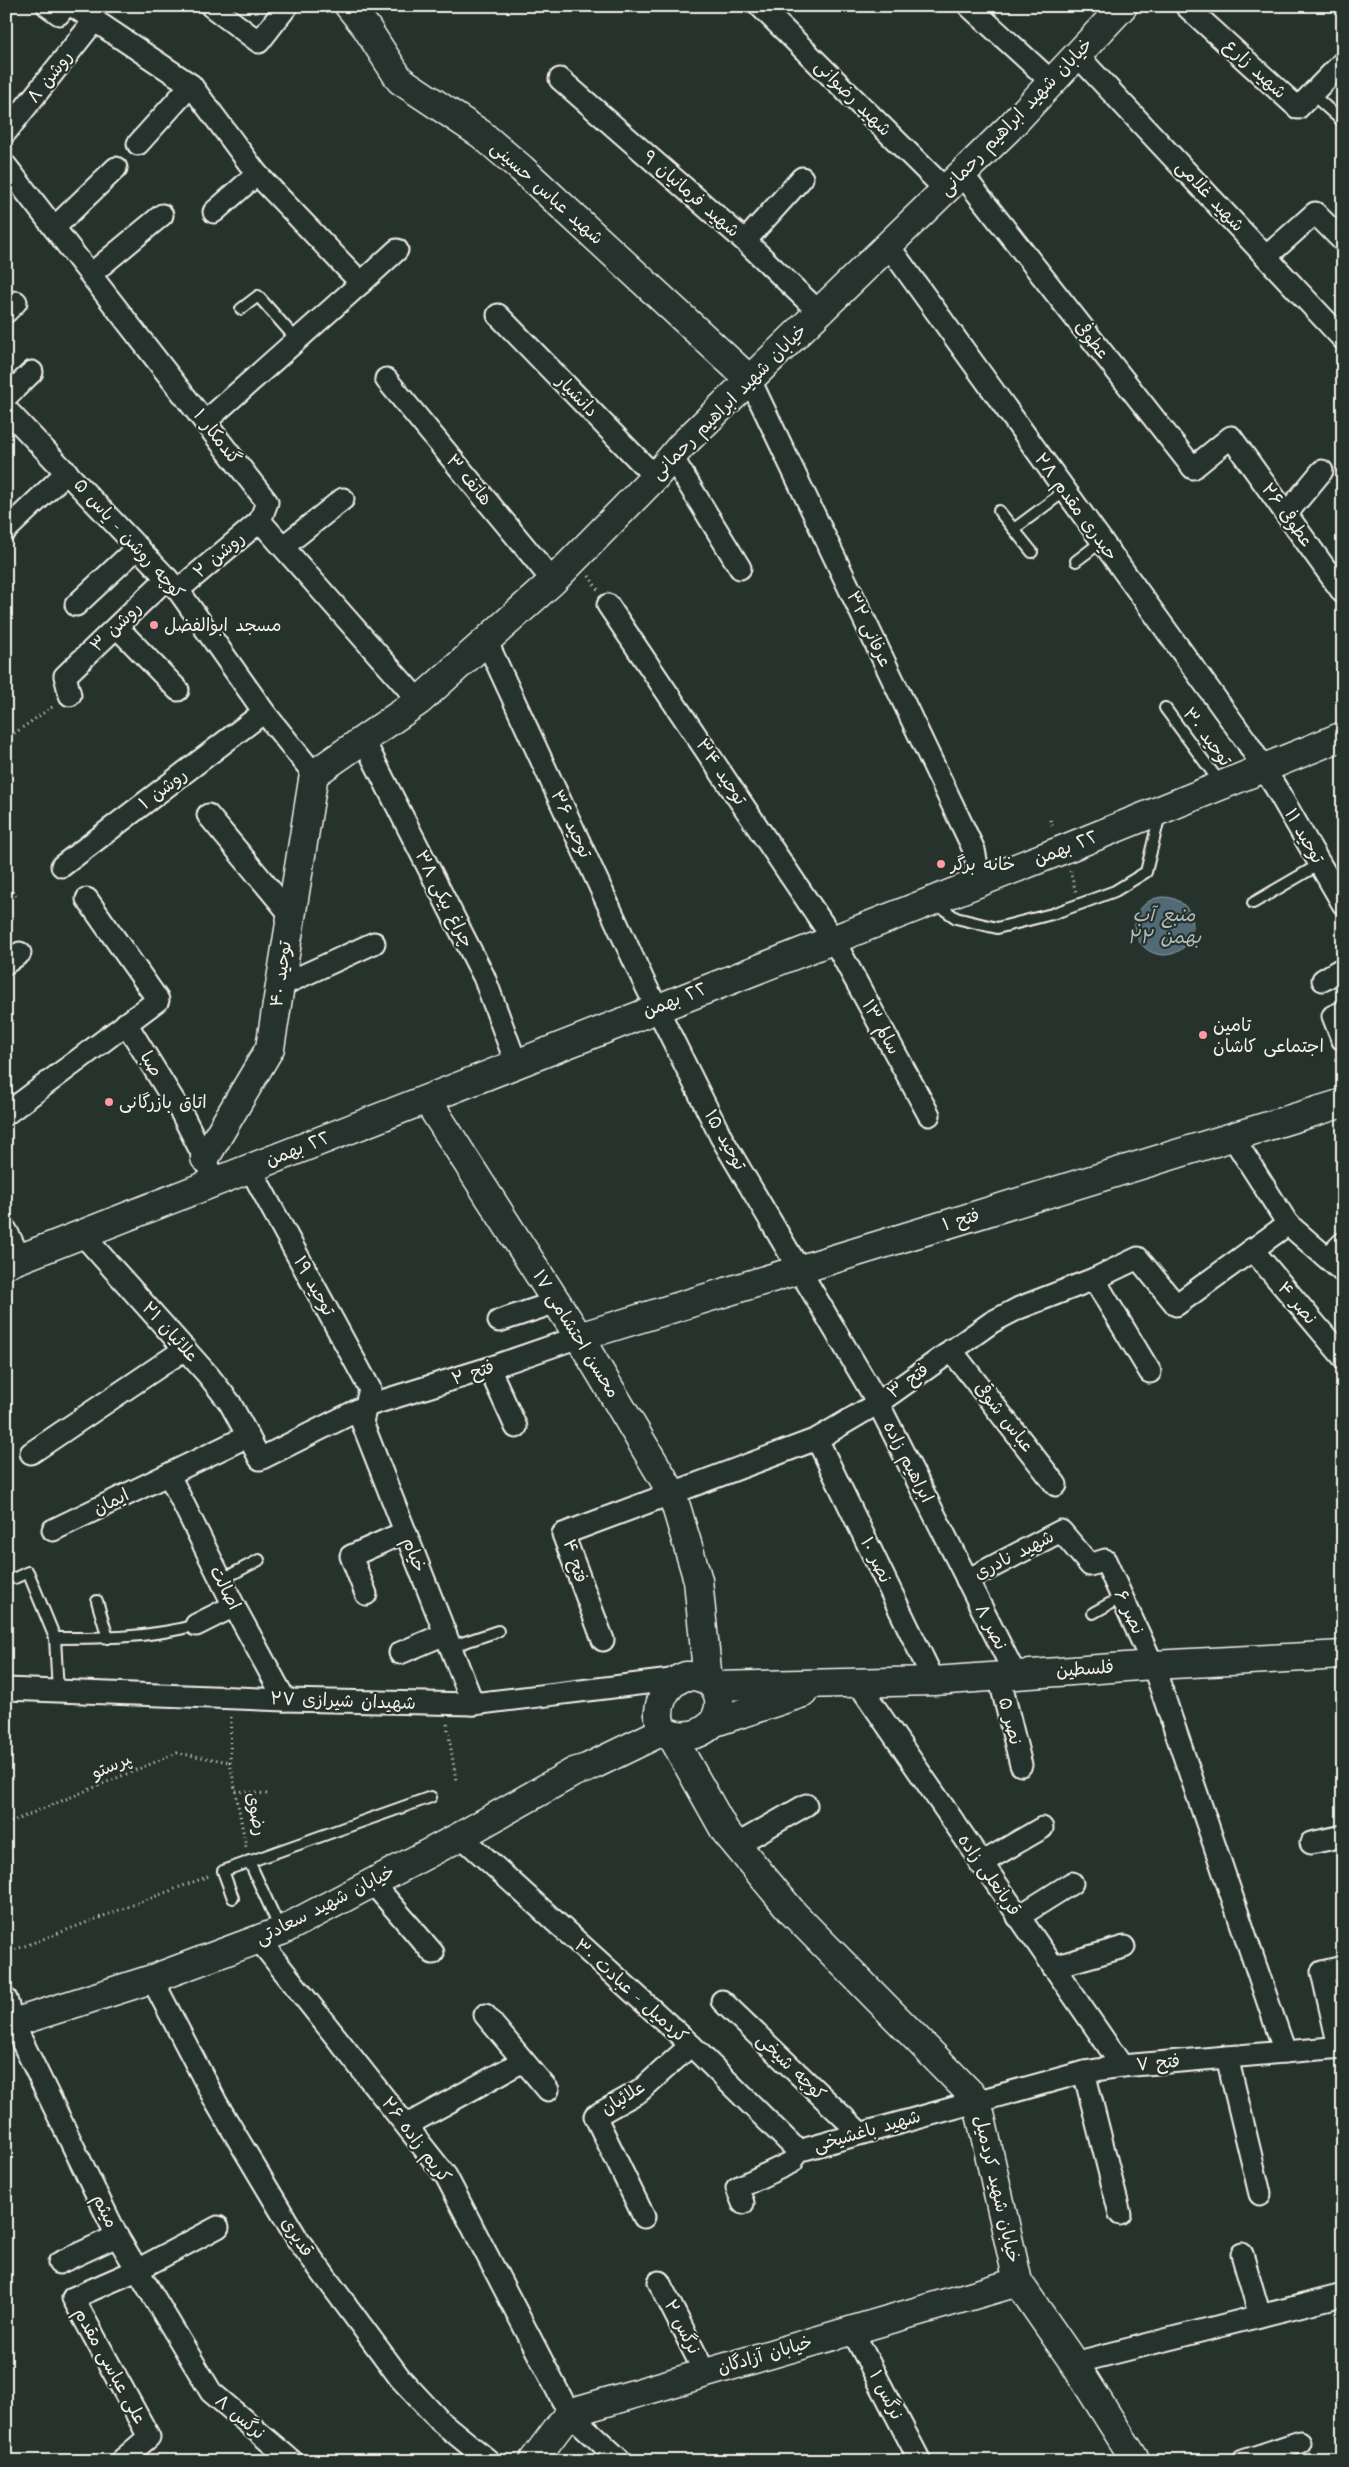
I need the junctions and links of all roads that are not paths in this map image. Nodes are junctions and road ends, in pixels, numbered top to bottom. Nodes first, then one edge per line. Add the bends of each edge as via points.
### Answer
1 (211, 6) edge
2 (288, 6) edge
3 (349, 6) edge
4 (760, 6) edge
5 (969, 6) edge
6 (1123, 6) edge
7 (1186, 6) edge
8 (61, 8) edge
9 (94, 21) junction
10 (1077, 55) junction
11 (1343, 62) edge
12 (560, 79) dead end
13 (1052, 82) junction
14 (191, 85) junction
15 (1312, 94) junction
16 (1343, 122) edge
17 (6, 132) edge
18 (138, 144) dead end
19 (6, 166) edge
20 (116, 168) dead end
21 (257, 174) junction
22 (802, 178) dead end
23 (954, 182) junction
24 (214, 212) dead end
25 (162, 215) dead end
26 (54, 228) junction
27 (745, 241) junction
28 (1343, 241) edge
29 (888, 245) junction
30 (397, 250) dead end
31 (1267, 256) junction
32 (90, 274) junction
33 (361, 283) junction
34 (241, 309) dead end
35 (819, 312) junction
36 (498, 315) dead end
37 (1343, 338) edge
38 (297, 340) junction
39 (32, 372) dead end
40 (386, 379) dead end
41 (750, 380) junction
42 (6, 397) edge
43 (6, 409) edge
44 (205, 422) junction
45 (1231, 437) joint
46 (663, 467) junction
47 (1322, 471) dead end
48 (67, 472) junction
49 (1065, 491) junction
50 (343, 499) dead end
51 (999, 510) dead end
52 (1287, 514) junction
53 (260, 521) junction
54 (1014, 529) junction
55 (6, 530) edge
56 (1101, 542) junction
57 (284, 546) junction
58 (138, 547) junction
59 (1032, 552) dead end
60 (1076, 561) dead end
61 (740, 568) dead end
62 (553, 580) junction
63 (172, 584) junction
64 (1343, 593) edge
65 (76, 604) dead end
66 (608, 605) road end
67 (116, 627) junction
68 (486, 640) junction
69 (68, 686) road end
70 (178, 690) dead end
71 (420, 701) junction
72 (1165, 708) dead end
73 (264, 712) junction
74 (1343, 736) edge
75 (363, 739) junction
76 (1264, 769) junction
77 (314, 774) junction
78 (1223, 786) junction
79 (1161, 810) junction
80 (208, 814) dead end
81 (1320, 864) junction
82 (62, 866) dead end
83 (980, 881) junction
84 (87, 899) dead end
85 (932, 901) junction
86 (1253, 902) dead end
87 (1343, 904) edge
88 (290, 914) junction
89 (832, 939) junction
90 (374, 943) dead end
91 (1343, 968) edge
92 (1323, 980) dead end
93 (280, 986) junction
94 (656, 1008) junction
95 (1343, 1012) edge
96 (126, 1023) junction
97 (1342, 1039) edge
98 (516, 1062) junction
99 (427, 1100) junction
100 (1343, 1103) edge
101 (6, 1114) edge
102 (929, 1115) dead end
103 (1232, 1136) junction
104 (250, 1168) junction
105 (210, 1170) junction
106 (1288, 1224) junction
107 (6, 1230) edge
108 (82, 1234) junction
109 (1343, 1243) edge
110 (1252, 1249) junction
111 (13, 1261) edge
112 (1335, 1265) edge
113 (799, 1270) junction
114 (1094, 1279) junction
115 (558, 1302) junction
116 (499, 1321) dead end
117 (579, 1336) junction
118 (185, 1349) junction
119 (951, 1350) junction
120 (1343, 1357) edge
121 (489, 1368) junction
122 (1150, 1372) dead end
123 (878, 1403) junction
124 (366, 1406) junction
125 (516, 1427) dead end
126 (248, 1436) junction
127 (818, 1439) junction
128 (31, 1453) dead end
129 (169, 1474) junction
130 (1056, 1484) dead end
131 (672, 1493) junction
132 (54, 1530) dead end
133 (405, 1532) junction
134 (259, 1560) dead end
135 (1105, 1560) joint
136 (14, 1578) dead end
137 (221, 1580) junction
138 (698, 1580) junction
139 (967, 1580) junction
140 (366, 1594) dead end
141 (1122, 1598) junction
142 (97, 1601) dead end
143 (234, 1606) junction
144 (1093, 1613) dead end
145 (196, 1626) joint
146 (498, 1631) dead end
147 (55, 1638) junction
148 (108, 1638) junction
149 (603, 1640) dead end
150 (448, 1641) junction
151 (400, 1653) dead end
152 (1343, 1655) edge
153 (1153, 1665) junction
154 (1007, 1675) junction
155 (679, 1679) junction
156 (934, 1681) junction
157 (858, 1683) junction
158 (711, 1684) junction
159 (828, 1685) junction
160 (6, 1689) edge
161 (58, 1692) junction
162 (285, 1700) junction
163 (473, 1704) junction
164 (664, 1725) junction
165 (711, 1725) junction
166 (1021, 1765) dead end
167 (431, 1797) dead end
168 (806, 1805) dead end
169 (1042, 1828) dead end
170 (461, 1836) junction
171 (1343, 1836) edge
172 (730, 1838) junction
173 (1311, 1843) dead end
174 (249, 1861) junction
175 (980, 1864) junction
176 (372, 1882) junction
177 (1072, 1883) dead end
178 (233, 1898) dead end
179 (1018, 1916) junction
180 (270, 1935) junction
181 (1124, 1947) dead end
182 (433, 1953) dead end
183 (1053, 1967) junction
184 (1343, 1967) edge
185 (152, 1979) junction
186 (722, 2001) dead end
187 (9, 2016) edge
188 (485, 2016) dead end
189 (691, 2045) junction
190 (1341, 2047) edge
191 (1285, 2052) junction
192 (1227, 2056) junction
193 (524, 2061) junction
194 (1122, 2066) junction
195 (1084, 2072) junction
196 (548, 2090) dead end
197 (977, 2100) junction
198 (407, 2125) junction
199 (860, 2133) junction
200 (798, 2151) junction
201 (1260, 2194) dead end
202 (740, 2196) dead end
203 (1120, 2214) dead end
204 (644, 2217) dead end
205 (218, 2227) dead end
206 (117, 2236) junction
207 (1242, 2254) dead end
208 (58, 2263) dead end
209 (137, 2270) junction
210 (659, 2282) dead end
211 (1018, 2282) junction
212 (1343, 2296) edge
213 (1260, 2316) junction
214 (852, 2330) junction
215 (1074, 2363) junction
216 (705, 2373) junction
217 (211, 2392) joint
218 (569, 2413) junction
219 (1300, 2442) dead end
220 (121, 2461) edge
221 (292, 2461) edge
222 (489, 2461) edge
223 (533, 2461) edge
224 (621, 2461) edge
225 (920, 2461) edge
226 (1136, 2461) edge
227 (1243, 2461) edge

1 - 2 street via 259,42
3 - 41 street, شهید عباس حسینی via 400,80 481,134 522,169
4 - 23 street, شهید رضوانی
5 - 13 street
6 - 10 street, خیابان شهید ابراهیم رحمانی
7 - 15 street, شهید زارع via 1298,108
8 - 9 street
9 - 14 street
9 - 17 street, روشن ۸
10 - 13 street, خیابان شهید ابراهیم رحمانی
10 - 31 street, شهید غلامی
11 - 15 street, شهید زارع
12 - 27 street, شهید فرمانیان ۹
13 - 23 street, خیابان شهید ابراهیم رحمانی
14 - 18 street
14 - 21 street
15 - 16 lane
19 - 26 street, گندمکار ۱
20 - 26 street
21 - 24 street
21 - 33 street
22 - 27 street
23 - 29 street, خیابان شهید ابراهیم رحمانی
23 - 45 street, عطوفی via 1193,468
25 - 32 street
26 - 32 street, گندمکار ۱
27 - 35 street, شهید فرمانیان ۹
28 - 31 street via 1315,213
29 - 35 street, خیابان شهید ابراهیم رحمانی
29 - 49 street, حیدری مقدم ۲۸
30 - 33 street
31 - 37 street, شهید غلامی
32 - 44 street, گندمکار ۱
33 - 38 street
34 - 38 lane via 258,296
35 - 41 street, خیابان شهید ابراهیم رحمانی
36 - 46 street, دانشیار
38 - 44 street
39 - 42 street
40 - 62 street, هاتف ۳
41 - 46 street, خیابان شهید ابراهیم رحمانی
41 - 83 street, عرفانی ۳۲ via 974,850
43 - 48 street, کوچه روشن - یاس ۵
44 - 53 street, گندمکار ۱ via 267,502
45 - 52 street, عطوفی ۲۶
46 - 61 street, دانشیار
46 - 62 street, خیابان شهید ابراهیم رحمانی
47 - 52 street
48 - 55 street
48 - 58 street, کوچه روشن - یاس ۵
49 - 54 lane
49 - 56 street, حیدری مقدم ۲۸
50 - 57 street
51 - 54 lane
52 - 64 street, عطوفی ۲۶
53 - 57 street
53 - 63 street, روشن ۲
54 - 59 lane
56 - 60 lane
56 - 76 street, حیدری مقدم ۲۸
57 - 71 street
58 - 63 street, کوچه روشن - یاس ۵
58 - 65 street
62 - 68 street, خیابان شهید ابراهیم رحمانی
63 - 67 street, روشن ۳
63 - 73 street, کوچه روشن - یاس ۵
66 - 89 street, توحید ۳۴
67 - 69 street, روشن ۳
67 - 70 street
68 - 71 street, خیابان شهید ابراهیم رحمانی
68 - 94 street, توحید ۳۶
71 - 75 street, خیابان شهید ابراهیم رحمانی
72 - 78 lane, توحید ۳۰
73 - 77 street, کوچه روشن - یاس ۵
73 - 82 street, روشن ۱
74 - 76 street, ٢٢ بهمن
75 - 77 street, خیابان شهید ابراهیم رحمانی
75 - 98 street, چراغ بیکی ۳۸ via 484,977
76 - 78 street, ٢٢ بهمن
76 - 81 street, توحید ۱۱
77 - 88 street, توحید ۴۰
78 - 79 street, ٢٢ بهمن
79 - 83 street, ٢٢ بهمن
79 - 85 lane via 1146,872 1114,891 1052,914 997,928 956,918
80 - 88 street
81 - 86 lane
81 - 87 street, توحید ۱۱
83 - 85 street, ٢٢ بهمن
84 - 96 street via 158,1000
85 - 89 street, ٢٢ بهمن
88 - 93 street, توحید ۴۰
89 - 94 street, ٢٢ بهمن
89 - 102 street, سالم ۱۳
90 - 93 street
91 - 92 street
93 - 105 street, توحید ۴۰ via 270,1048
94 - 98 street, ٢٢ بهمن
94 - 113 street, توحید ۱۵ via 721,1137
95 - 97 street via 1333,1016
96 - 101 street
96 - 105 street, صبا via 182,1114
98 - 99 street, ٢٢ بهمن
99 - 104 street, ٢٢ بهمن
99 - 115 street, محسن احتشامی ۱۷
100 - 103 street, فتح ۱
103 - 106 street
103 - 113 street, فتح ۱
104 - 105 street, ٢٢ بهمن
104 - 124 street, توحید ۱۹ via 370,1389
105 - 108 street, ٢٢ بهمن
106 - 110 street
106 - 112 street
107 - 111 street
108 - 111 street, ٢٢ بهمن
108 - 118 street, علائیان ۲۱
109 - 112 street
110 - 114 street, فتح ۳ via 1176,1305 1138,1258
110 - 120 street, نصر ۴
113 - 117 street, فتح ۱
113 - 123 street, ابراهیم زاده
114 - 119 street, فتح ۳ via 1019,1308
114 - 122 street
115 - 116 street
115 - 117 street, محسن احتشامی ۱۷
117 - 121 street, فتح ۲
117 - 131 street, محسن احتشامی ۱۷
118 - 126 street, علائیان ۲۱ via 230,1403
118 - 128 street
119 - 123 street, فتح ۳
119 - 130 street, عباس شوقی
121 - 124 street, فتح ۲
121 - 125 street
123 - 127 street, فتح ۳
123 - 139 street, ابراهیم زاده
124 - 126 street, علائیان ۲۱ via 260,1459
124 - 133 street, خیام via 362,1422
126 - 129 street, ایمان
127 - 131 street, فتح ۳
127 - 156 street, نصر ۱۰
129 - 132 street, ایمان
129 - 137 street, اصالت
131 - 138 street, محسن احتشامی ۱۷
131 - 149 street, فتح ۴ via 563,1534
133 - 140 street via 351,1556
133 - 150 street, خیام
134 - 137 lane
135 - 139 street, شهید نادری via 1090,1565 1061,1531
135 - 141 street, نصر ۶
136 - 147 lane via 28,1572
137 - 143 street, اصالت
138 - 155 street, محسن احتشامی ۱۷ via 694,1624
138 - 158 street, محسن احتشامی ۱۷
139 - 154 street, نصر ۸
141 - 144 lane
141 - 153 street, نصر ۶
142 - 148 lane
143 - 145 street
143 - 162 street, اصالت
145 - 148 lane via 171,1632
146 - 150 lane
147 - 148 lane
147 - 161 lane
150 - 151 street
150 - 163 street, خیام
152 - 153 street, فلسطین
153 - 154 street, فلسطین
153 - 191 street, نصر ۶
154 - 156 street, فلسطین
154 - 166 street, نصر ۵
155 - 158 street via 694,1676
155 - 163 street, شهیدان شیرازی ۲۷
155 - 164 street via 666,1692
156 - 157 street, فلسطین
157 - 159 street, فلسطین
157 - 175 street, قربانعلی زاده
158 - 159 street
158 - 165 street via 720,1704 719,1714
159 - 165 street
160 - 161 street, شهیدان شیرازی ۲۷
161 - 162 street, شهیدان شیرازی ۲۷
162 - 163 street, شهیدان شیرازی ۲۷
164 - 165 street via 688,1736
164 - 170 street, خیابان شهید سعادتی via 608,1740 574,1772
164 - 172 street
165 - 172 street via 704,1755 708,1781
167 - 174 lane
168 - 172 street
169 - 175 street
170 - 176 street, خیابان شهید سعادتی
170 - 189 street, کردمیل - عبادت ۳۰
171 - 173 street
172 - 197 street, خیابان شهید کردمیل via 793,1913
174 - 178 lane via 223,1871
174 - 180 lane, رضوی
175 - 179 street, قربانعلی زاده
176 - 180 street, خیابان شهید سعادتی
176 - 182 street
177 - 179 street
179 - 183 street, قربانعلی زاده
180 - 185 street, خیابان شهید سعادتی
180 - 198 street, کریم زاده ۲۶
181 - 183 street
183 - 194 street, قربانعلی زاده
184 - 190 street via 1322,1972
185 - 187 street, خیابان شهید سعادتی
185 - 222 street, قدیری via 217,2104 298,2240 400,2378 440,2421
186 - 199 street, کوچه شیخی
187 - 206 street, میثم
188 - 193 street
189 - 200 street, کردمیل - عبادت ۳۰
189 - 204 street, علائیان via 640,2091 595,2116
190 - 191 street, فتح ۷
191 - 192 street, فتح ۷
192 - 194 street, فتح ۷
192 - 201 street
193 - 196 street
193 - 198 street
194 - 195 street, فتح ۷
195 - 197 street, فتح ۷
195 - 203 street
197 - 199 street, شهید باغشیخی
197 - 211 street, خیابان شهید کردمیل
198 - 218 street, کریم زاده ۲۶ via 446,2176
199 - 200 street, شهید باغشیخی
200 - 202 street, شهید باغشیخی via 792,2162
205 - 209 street
206 - 208 street
206 - 209 street, میثم
207 - 213 street
209 - 217 street, میثم
209 - 220 street, علی عباسی مقدم via 73,2298 149,2437
210 - 216 street, نرگس ۲
211 - 214 street, خیابان آزادگان
211 - 215 street, خیابان شهید کردمیل
212 - 213 street
213 - 215 street
214 - 216 street, خیابان آزادگان
214 - 225 street, نرگس ۱
215 - 226 street, خیابان شهید کردمیل
216 - 218 street, خیابان آزادگان
217 - 221 street, نرگس ۸
218 - 223 street
218 - 224 street, کریم زاده ۲۶
219 - 227 street

